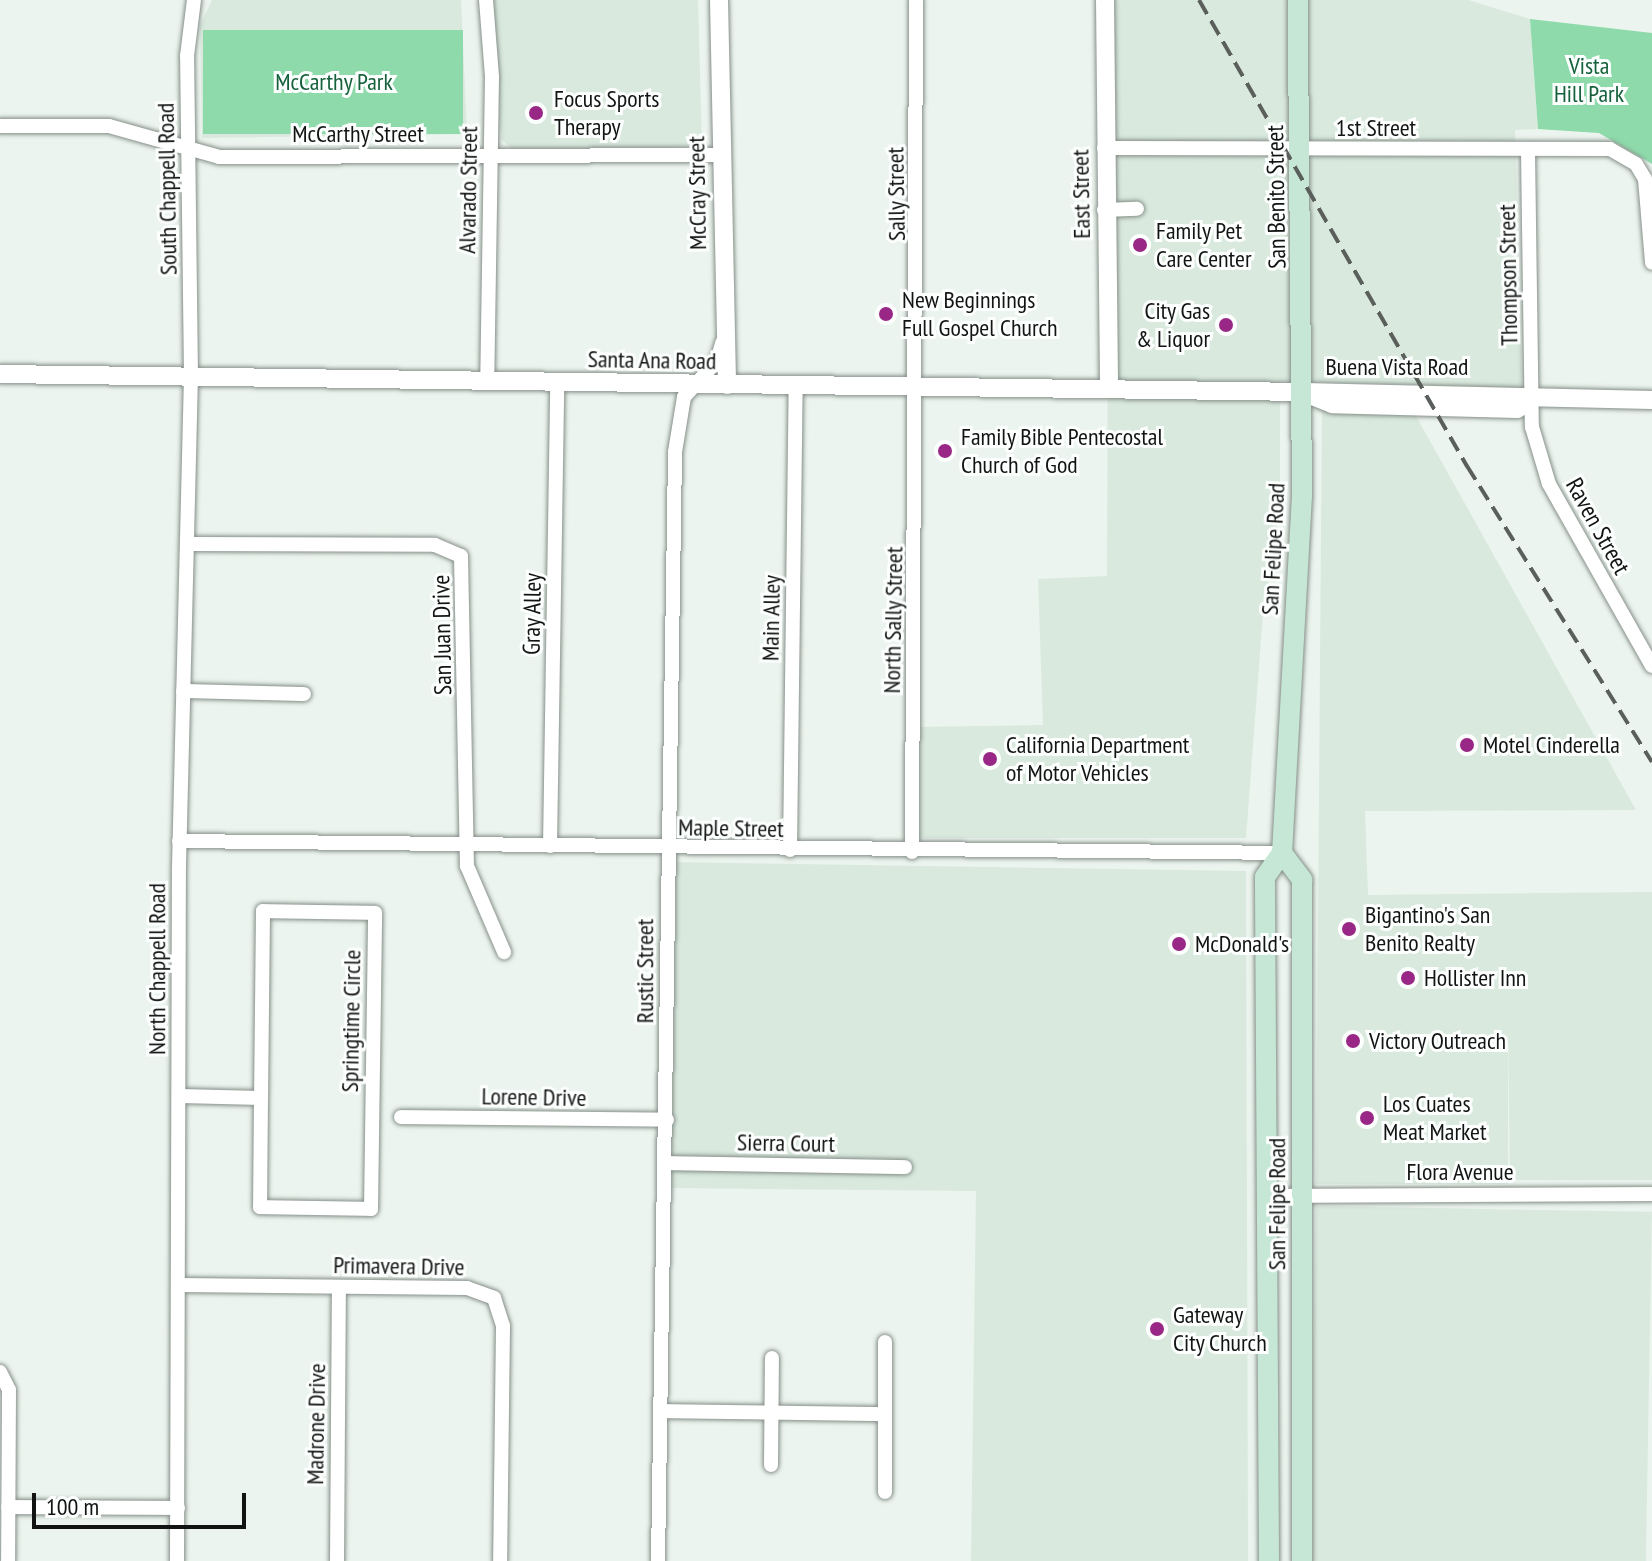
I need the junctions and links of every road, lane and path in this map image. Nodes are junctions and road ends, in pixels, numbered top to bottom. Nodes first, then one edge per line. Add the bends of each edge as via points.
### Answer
1 (194, 0) edge
2 (486, 0) edge
3 (719, 0) edge
4 (916, 0) edge
5 (1105, 0) edge
6 (1298, 0) edge
7 (0, 126) edge
8 (1104, 148) junction
9 (1301, 149) junction
10 (1528, 151) junction
11 (187, 153) junction
12 (721, 155) junction
13 (491, 156) junction
14 (1137, 209) dead end
15 (1104, 210) junction
16 (1652, 263) edge
17 (725, 331) junction
18 (0, 374) edge
19 (191, 377) junction
20 (487, 381) junction
21 (557, 383) junction
22 (692, 385) junction
23 (727, 385) junction
24 (796, 386) junction
25 (919, 388) junction
26 (1109, 388) junction
27 (1303, 392) junction
28 (1533, 398) junction
29 (1652, 400) edge
30 (189, 544) junction
31 (1652, 666) edge
32 (183, 691) junction
33 (304, 694) dead end
34 (179, 841) junction
35 (465, 845) junction
36 (550, 846) junction
37 (667, 849) junction
38 (790, 850) junction
39 (912, 852) junction
40 (1282, 853) junction
41 (504, 952) dead end
42 (180, 1096) junction
43 (261, 1098) junction
44 (401, 1117) dead end
45 (667, 1120) junction
46 (667, 1163) junction
47 (905, 1167) dead end
48 (1652, 1194) edge
49 (1303, 1195) junction
50 (1268, 1196) junction
51 (179, 1285) junction
52 (339, 1287) junction
53 (885, 1342) dead end
54 (772, 1358) dead end
55 (2, 1373) edge
56 (662, 1411) junction
57 (771, 1413) junction
58 (884, 1414) junction
59 (771, 1465) dead end
60 (885, 1492) dead end
61 (8, 1507) junction
62 (178, 1508) junction
63 (8, 1561) edge
64 (177, 1561) edge
65 (337, 1561) edge
66 (500, 1561) edge
67 (658, 1561) edge
68 (1269, 1561) edge
69 (1302, 1561) edge

1 - 11 street, South Chappell Road
2 - 13 street, Alvarado Street
3 - 12 street, McCray Street
4 - 25 street, Sally Street
5 - 8 street, East Street
6 - 9 main road, San Benito Street
7 - 11 street, McCarthy Street via 100,124
8 - 9 street, 1st Street
8 - 15 street, East Street
9 - 10 street, 1st Street
9 - 27 main road, San Benito Street
10 - 16 street, 1st Street via 1610,149 1640,169 1650,192
10 - 28 street, Thompson Street
11 - 13 street, McCarthy Street
11 - 19 street, South Chappell Road
12 - 13 street, McCarthy Street
12 - 17 street, McCray Street
13 - 20 street, Alvarado Street
14 - 15 street
15 - 26 street, East Street
17 - 22 street via 717,361
17 - 23 street, McCray Street
18 - 19 street, Santa Ana Road
19 - 20 street, Santa Ana Road
19 - 30 street, North Chappell Road
20 - 21 street, Santa Ana Road
21 - 22 street, Santa Ana Road
21 - 36 street, Gray Alley
22 - 23 street, Santa Ana Road
22 - 37 street, Rustic Street via 679,412 675,452
23 - 24 street, Santa Ana Road
24 - 25 street, Santa Ana Road
24 - 38 street, Main Alley
25 - 26 street, Santa Ana Road
25 - 39 street, North Sally Street
26 - 27 street, Santa Ana Road
27 - 28 street, Buena Vista Road via 1519,391
27 - 40 main road, San Felipe Road
28 - 29 street, Buena Vista Road
28 - 31 street, Raven Street via 1532,427 1549,484
30 - 32 street, North Chappell Road
30 - 35 street, San Juan Drive via 456,551 464,577
32 - 33 street
32 - 34 street, North Chappell Road
34 - 35 street, Maple Street
34 - 42 street, North Chappell Road
35 - 36 street, Maple Street
35 - 41 street via 472,882
36 - 37 street, Maple Street
37 - 38 street, Maple Street
37 - 45 street, Rustic Street
38 - 39 street, Maple Street
39 - 40 street, Maple Street
40 - 49 main road, San Felipe Road via 1302,880
40 - 50 main road, San Felipe Road via 1265,877
42 - 43 street
42 - 51 street, North Chappell Road
43 - 43 street, Springtime Circle via 260,1207 371,1209 375,913 263,911
44 - 45 street, Lorene Drive
45 - 46 street, Rustic Street
46 - 47 street, Sierra Court
46 - 56 street, Rustic Street
48 - 49 street, Flora Avenue
49 - 50 street, Flora Avenue
49 - 69 main road, San Felipe Road
50 - 68 main road, San Felipe Road
51 - 52 street, Primavera Drive
51 - 62 street, North Chappell Road
52 - 65 street, Madrone Drive
52 - 66 street, Primavera Drive via 478,1289 500,1307
53 - 58 street
54 - 57 street
55 - 61 street
56 - 57 street
56 - 67 street, Rustic Street
57 - 58 street
57 - 59 street
58 - 60 street
61 - 62 street
61 - 63 street
62 - 64 street, North Chappell Road

